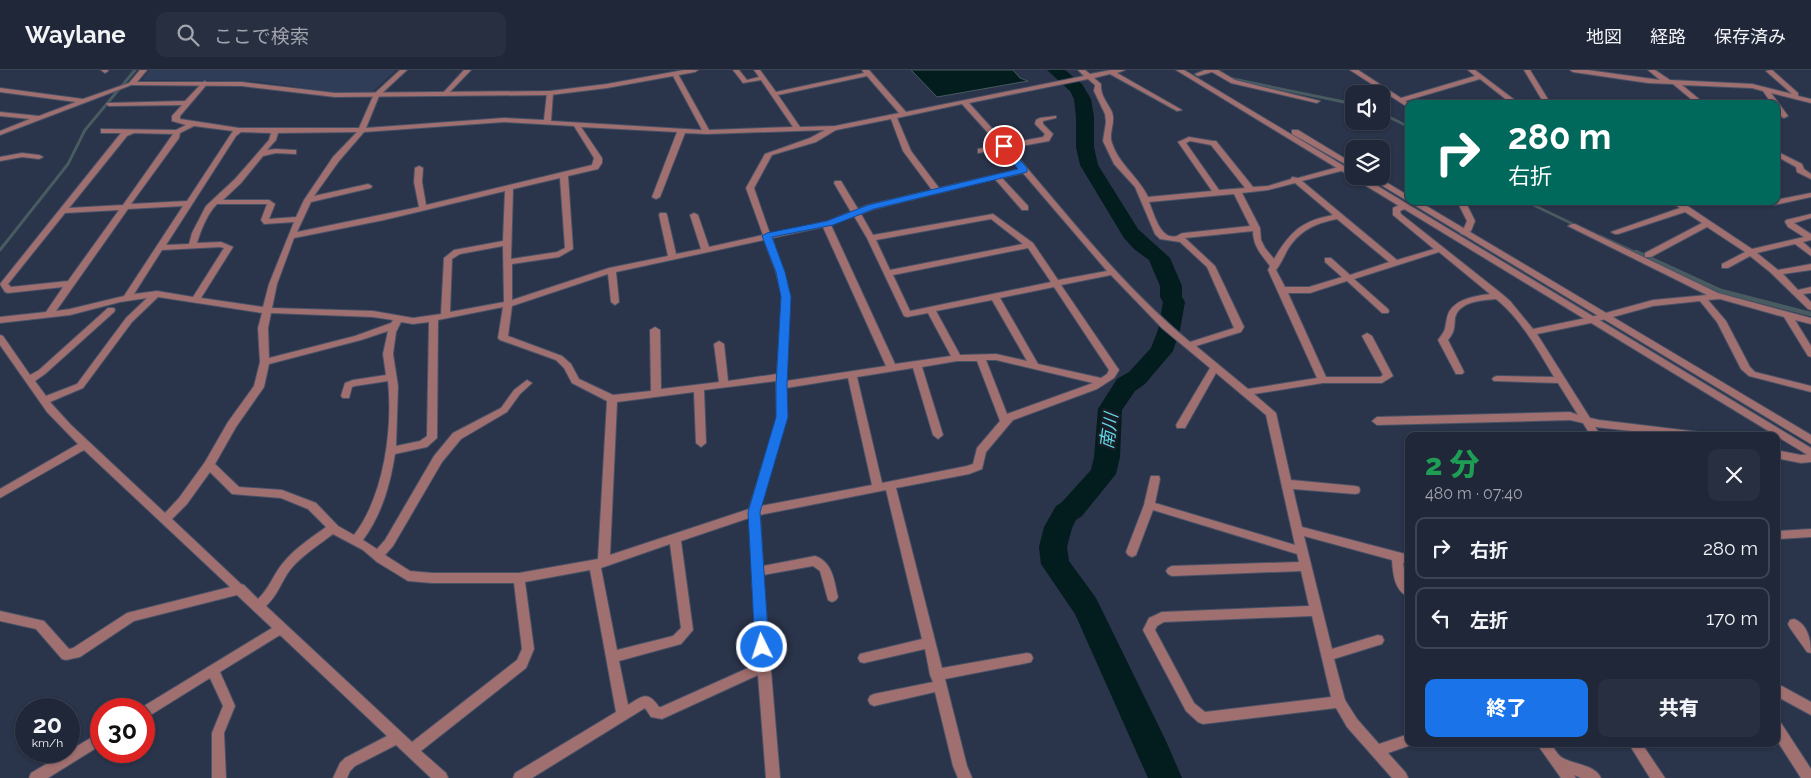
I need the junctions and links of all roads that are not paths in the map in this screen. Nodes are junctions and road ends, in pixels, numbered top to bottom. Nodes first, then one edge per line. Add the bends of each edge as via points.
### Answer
1 (144, 70) edge
2 (404, 70) edge
3 (468, 70) edge
4 (695, 70) edge
5 (736, 70) edge
6 (757, 70) edge
7 (1081, 70) edge
8 (1122, 70) edge
9 (1179, 70) edge
10 (1212, 70) edge
11 (1353, 70) edge
12 (1471, 70) edge
13 (1527, 70) edge
14 (1573, 70) edge
15 (1651, 70) edge
16 (1769, 71) edge
17 (867, 72) edge
18 (1111, 72) junction
19 (1194, 72) edge
20 (675, 74) junction
21 (1090, 76) junction
22 (1481, 77) junction
23 (763, 78) junction
24 (206, 83) junction
25 (1672, 83) junction
26 (131, 84) junction
27 (1765, 89) junction
28 (0, 90) edge
29 (550, 92) junction
30 (774, 94) junction
31 (444, 95) junction
32 (1811, 95) edge
33 (376, 96) junction
34 (1797, 96) junction
35 (1400, 100) junction
36 (1513, 100) edge
37 (1545, 100) edge
38 (1696, 100) edge
39 (1773, 100) edge
40 (83, 101) junction
41 (963, 101) junction
42 (1317, 101) dead end
43 (1811, 101) edge
44 (187, 103) junction
45 (1405, 103) edge
46 (109, 104) dead end
47 (1179, 110) dead end
48 (1780, 110) edge
49 (1811, 110) edge
50 (0, 114) edge
51 (904, 114) junction
52 (893, 116) junction
53 (1784, 116) dead end
54 (1054, 117) dead end
55 (38, 118) junction
56 (547, 122) junction
57 (192, 124) junction
58 (575, 124) junction
59 (835, 128) junction
60 (239, 130) junction
61 (362, 130) junction
62 (682, 130) junction
63 (799, 130) junction
64 (104, 131) dead end
65 (131, 131) junction
66 (275, 131) junction
67 (177, 132) junction
68 (707, 132) junction
69 (0, 134) edge
70 (1004, 146) junction
71 (981, 151) dead end
72 (293, 152) dead end
73 (260, 154) junction
74 (1780, 155) edge
75 (39, 157) dead end
76 (0, 159) edge
77 (1345, 162) edge
78 (419, 168) dead end
79 (1342, 168) junction
80 (1024, 170) junction
81 (1345, 170) edge
82 (564, 175) junction
83 (997, 177) junction
84 (1811, 177) edge
85 (1295, 180) junction
86 (838, 183) dead end
87 (1373, 185) edge
88 (1383, 185) edge
89 (368, 186) dead end
90 (509, 188) junction
91 (936, 190) junction
92 (1251, 190) junction
93 (1237, 191) junction
94 (1217, 193) junction
95 (1811, 195) edge
96 (656, 197) dead end
97 (309, 200) junction
98 (1144, 200) junction
99 (1405, 200) edge
100 (1405, 201) edge
101 (215, 202) junction
102 (1780, 202) edge
103 (189, 203) junction
104 (1405, 204) edge
105 (1413, 205) edge
106 (1414, 205) edge
107 (1463, 205) edge
108 (1680, 205) edge
109 (126, 207) junction
110 (423, 208) junction
111 (1025, 208) dead end
112 (1685, 209) junction
113 (62, 211) junction
114 (856, 212) junction
115 (663, 214) dead end
116 (694, 215) dead end
117 (1339, 216) junction
118 (1811, 216) edge
119 (299, 219) junction
120 (1708, 223) junction
121 (826, 224) junction
122 (1572, 226) dead end
123 (1256, 228) junction
124 (1464, 232) junction
125 (1615, 232) dead end
126 (291, 236) junction
127 (767, 236) junction
128 (871, 238) junction
129 (1179, 238) junction
130 (1811, 238) edge
131 (1796, 241) junction
132 (506, 244) junction
133 (192, 246) junction
134 (1030, 246) junction
135 (161, 248) junction
136 (705, 249) junction
137 (1441, 249) junction
138 (1752, 252) junction
139 (1811, 253) edge
140 (1648, 255) dead end
141 (672, 256) junction
142 (1328, 260) dead end
143 (508, 262) junction
144 (1396, 264) junction
145 (1275, 266) junction
146 (1725, 266) dead end
147 (1811, 267) edge
148 (612, 270) junction
149 (1113, 272) junction
150 (888, 273) junction
151 (1776, 273) junction
152 (1348, 278) junction
153 (69, 284) junction
154 (1055, 284) junction
155 (1282, 290) junction
156 (1811, 290) edge
157 (1796, 293) junction
158 (155, 295) junction
159 (994, 296) junction
160 (1499, 296) junction
161 (1716, 296) junction
162 (1701, 297) junction
163 (128, 298) junction
164 (195, 300) junction
165 (615, 302) dead end
166 (508, 305) junction
167 (1811, 307) edge
168 (930, 309) junction
169 (111, 310) dead end
170 (267, 310) junction
171 (1386, 311) dead end
172 (48, 315) junction
173 (446, 316) junction
174 (1788, 316) junction
175 (1603, 317) junction
176 (434, 318) junction
177 (0, 320) edge
178 (1591, 320) junction
179 (1811, 321) edge
180 (396, 322) junction
181 (655, 330) dead end
182 (1531, 332) junction
183 (1367, 336) dead end
184 (0, 338) edge
185 (1186, 342) junction
186 (719, 344) dead end
187 (1811, 354) edge
188 (980, 357) junction
189 (957, 358) junction
190 (265, 362) junction
191 (916, 364) junction
192 (1035, 366) junction
193 (1215, 367) junction
194 (892, 368) junction
195 (1459, 372) dead end
196 (852, 374) junction
197 (392, 377) junction
198 (1497, 379) dead end
199 (29, 380) junction
200 (1323, 380) junction
201 (1561, 380) junction
202 (781, 381) junction
203 (1104, 382) junction
204 (527, 383) dead end
205 (724, 384) junction
206 (700, 388) junction
207 (1811, 389) edge
208 (1247, 392) junction
209 (656, 393) junction
210 (346, 396) dead end
211 (612, 399) junction
212 (44, 401) junction
213 (1586, 420) junction
214 (1005, 421) junction
215 (1377, 421) dead end
216 (1181, 425) dead end
217 (1594, 432) edge
218 (1666, 432) edge
219 (1776, 432) edge
220 (1780, 434) edge
221 (938, 435) dead end
222 (1811, 440) edge
223 (702, 443) dead end
224 (85, 445) junction
225 (390, 451) junction
226 (1811, 453) edge
227 (1780, 455) edge
228 (1811, 458) edge
229 (209, 465) junction
230 (1155, 479) dead end
231 (1287, 484) junction
232 (884, 486) junction
233 (1355, 490) dead end
234 (0, 494) edge
235 (1149, 505) junction
236 (754, 512) junction
237 (166, 518) junction
238 (333, 528) junction
239 (1298, 530) junction
240 (1811, 533) edge
241 (1780, 535) edge
242 (676, 538) junction
243 (356, 541) junction
244 (1303, 551) junction
245 (1132, 552) dead end
246 (378, 556) junction
247 (1397, 557) junction
248 (1405, 559) edge
249 (600, 564) junction
250 (1306, 566) junction
251 (1172, 571) dead end
252 (757, 572) junction
253 (519, 578) junction
254 (1405, 587) edge
255 (240, 588) junction
256 (832, 597) dead end
257 (258, 606) junction
258 (1316, 611) junction
259 (0, 616) edge
260 (1794, 624) dead end
261 (282, 628) junction
262 (1378, 640) dead end
263 (928, 643) junction
264 (1811, 648) edge
265 (1328, 656) junction
266 (612, 657) junction
267 (864, 658) dead end
268 (1027, 658) dead end
269 (764, 667) junction
270 (213, 670) junction
271 (938, 680) junction
272 (1780, 690) edge
273 (874, 700) dead end
274 (1339, 702) junction
275 (155, 705) edge
276 (1811, 709) edge
277 (623, 714) junction
278 (1780, 733) edge
279 (398, 737) junction
280 (1405, 741) edge
281 (90, 745) edge
282 (1546, 747) edge
283 (1637, 747) edge
284 (412, 750) junction
285 (1377, 751) junction
286 (1558, 762) junction
287 (36, 778) edge
288 (219, 778) edge
289 (340, 778) edge
290 (441, 778) edge
291 (520, 778) edge
292 (773, 778) edge
293 (965, 778) edge
294 (1401, 778) edge
295 (1568, 778) edge
296 (1594, 778) edge
297 (1658, 778) edge
298 (1809, 778) edge

1 - 26 street
2 - 33 street
3 - 31 street
4 - 20 street
5 - 23 street via 745,82
6 - 23 street
7 - 21 street
8 - 18 street
9 - 79 street
10 - 19 street
10 - 42 street via 1233,82
11 - 35 street
12 - 22 street
13 - 37 street
14 - 25 street
15 - 25 street
16 - 34 street
17 - 30 street
17 - 51 street
18 - 21 street
18 - 47 street
19 - 77 street
20 - 29 street
20 - 68 street
21 - 41 street
21 - 98 street via 1098,83 1097,91 1109,114 1107,141 1118,164 1137,183
22 - 35 street
22 - 36 street
23 - 30 street
24 - 26 street
24 - 33 street
24 - 44 street
25 - 27 street via 1744,85
25 - 38 street
26 - 40 street
27 - 34 street
27 - 39 street
28 - 40 street
29 - 31 street
29 - 56 street
30 - 63 street
31 - 33 street
32 - 34 street
33 - 61 street
34 - 43 street
34 - 49 street
35 - 45 street
40 - 55 street
41 - 51 street
41 - 70 street
44 - 46 street
44 - 57 street via 175,119
48 - 53 street
50 - 55 street
51 - 52 street
52 - 59 street
52 - 91 street via 907,151
54 - 70 street via 1040,120 1039,124 1049,134 1047,138
55 - 69 street
56 - 58 street
56 - 61 street via 504,120
57 - 60 street
57 - 67 street
58 - 62 street
58 - 82 street via 598,163 595,167
59 - 63 street
59 - 127 street via 816,139 772,153 766,158 750,188
60 - 66 street
60 - 103 street
61 - 66 street
61 - 97 street via 336,158
62 - 68 street
62 - 96 street
63 - 68 street
64 - 65 street
65 - 67 street
65 - 113 street via 124,134
66 - 73 street
67 - 109 street
70 - 71 street
70 - 80 street
72 - 73 street
73 - 101 street via 235,185
74 - 84 street
75 - 76 street via 22,155
78 - 110 street
79 - 81 street
79 - 85 street
80 - 83 street
80 - 149 street
82 - 90 street
82 - 143 street via 569,249 559,254
83 - 91 street
83 - 111 street
85 - 92 street
85 - 117 street
86 - 114 street
87 - 100 street
88 - 99 street
89 - 97 street
90 - 110 street
90 - 132 street
91 - 114 street
92 - 93 street
92 - 94 street via 1214,143 1189,139 1182,142
93 - 94 street
93 - 123 street
94 - 98 street
95 - 102 street
97 - 119 street
98 - 129 street via 1158,232
101 - 119 street via 269,202 266,222
101 - 133 street via 203,219
103 - 109 street
103 - 135 street
104 - 137 street via 1396,210 1397,215
105 - 178 street
106 - 124 street
107 - 124 street via 1472,221
108 - 112 street
109 - 113 street
109 - 153 street
110 - 126 street
112 - 120 street
112 - 125 street
113 - 153 street via 4,284 8,290
114 - 121 street
114 - 128 street
115 - 141 street
116 - 136 street
117 - 144 street
117 - 145 street via 1316,220 1294,233
118 - 130 street via 1789,222
119 - 126 street
120 - 138 street
120 - 140 street
121 - 127 street
121 - 194 street
122 - 161 street
123 - 129 street
123 - 145 street via 1261,249
124 - 175 street
126 - 170 street
127 - 136 street
127 - 202 street via 786,297
128 - 134 street via 993,216
128 - 150 street
129 - 185 street via 1211,266 1239,327 1233,332
130 - 131 street
131 - 138 street
131 - 139 street
132 - 143 street
132 - 173 street via 457,252 448,258
133 - 135 street
133 - 164 street via 221,244 229,247
134 - 150 street
134 - 154 street
135 - 163 street
136 - 141 street
137 - 144 street
137 - 160 street
138 - 146 street
138 - 151 street
141 - 148 street
142 - 152 street
143 - 166 street
144 - 152 street
145 - 155 street via 1273,274
147 - 151 street
148 - 165 street
148 - 166 street
149 - 154 street
149 - 185 street via 1165,326
150 - 168 street via 907,314
151 - 157 street
152 - 155 street via 1310,290
152 - 171 street
153 - 172 street
154 - 159 street
154 - 203 street via 1114,370
155 - 200 street
156 - 157 street
157 - 167 street
158 - 163 street
158 - 164 street
158 - 212 street via 129,320 80,386
159 - 168 street
159 - 192 street
160 - 182 street
160 - 195 street via 1465,302 1453,312 1451,328 1443,340
161 - 162 street
161 - 174 street
162 - 175 street via 1653,303
162 - 207 street via 1721,322 1746,369 1752,374
163 - 172 street
164 - 170 street
166 - 173 street
166 - 211 street via 503,338 559,358 568,366 575,380
168 - 189 street
169 - 199 street
170 - 180 street via 361,313
170 - 190 street via 263,328
172 - 177 street
173 - 176 street
174 - 179 street
174 - 187 street
175 - 178 street
175 - 222 street
176 - 180 street
176 - 225 street via 432,438 423,444
178 - 182 street
178 - 219 street
180 - 190 street via 358,338
180 - 197 street via 388,361
181 - 209 street
182 - 201 street
183 - 200 street via 1388,376 1382,380
184 - 199 street
185 - 193 street
186 - 205 street
188 - 189 street
188 - 192 street via 996,357
188 - 214 street
189 - 191 street
190 - 229 street via 258,387
191 - 194 street
191 - 221 street
192 - 203 street
193 - 208 street
193 - 216 street
194 - 196 street
196 - 202 street
196 - 232 street
197 - 210 street via 352,383
197 - 225 street
198 - 201 street
199 - 212 street
200 - 208 street
201 - 213 street
202 - 205 street
202 - 236 street via 781,423
203 - 214 street
204 - 246 street via 504,410 457,436 438,458
205 - 206 street
206 - 209 street
206 - 223 street
208 - 231 street via 1271,413
209 - 211 street
211 - 249 street
212 - 224 street
213 - 215 street via 1570,416
213 - 217 street
213 - 218 street
214 - 232 street via 981,451 976,468
220 - 226 street
224 - 234 street
224 - 237 street
225 - 243 street via 381,491 367,527
227 - 228 street
229 - 237 street
229 - 238 street via 236,491 282,494 312,506
230 - 235 street
231 - 233 street
231 - 239 street
232 - 236 street
232 - 263 street
235 - 244 street
235 - 245 street
236 - 242 street
236 - 252 street
237 - 255 street
238 - 243 street
238 - 257 street via 286,567 270,595
239 - 244 street
239 - 247 street
240 - 241 street
242 - 249 street
242 - 266 street via 687,630 677,640
243 - 246 street
244 - 250 street
246 - 253 street via 408,576
247 - 248 street
247 - 254 street via 1400,580
249 - 253 street
249 - 266 street
250 - 251 street
250 - 258 street
252 - 256 street via 815,561 825,569
252 - 269 street
253 - 284 street via 528,649 522,664
255 - 257 street
255 - 259 street via 131,617 68,655 37,623
257 - 261 street
258 - 265 street
258 - 274 street via 1162,617 1149,630 1190,707 1203,718
260 - 264 street
261 - 270 street
261 - 279 street
262 - 265 street
263 - 267 street
263 - 271 street
265 - 274 street
266 - 277 street
268 - 271 street
269 - 277 street via 662,713 656,713 645,701
269 - 292 street
270 - 275 street
270 - 288 street via 229,704 218,733
271 - 273 street
271 - 293 street
272 - 276 street
274 - 285 street
277 - 291 street
278 - 298 street
279 - 284 street
279 - 289 street via 350,762
280 - 285 street
281 - 287 street
282 - 286 street
283 - 297 street
284 - 290 street
285 - 294 street
286 - 295 street
286 - 296 street

